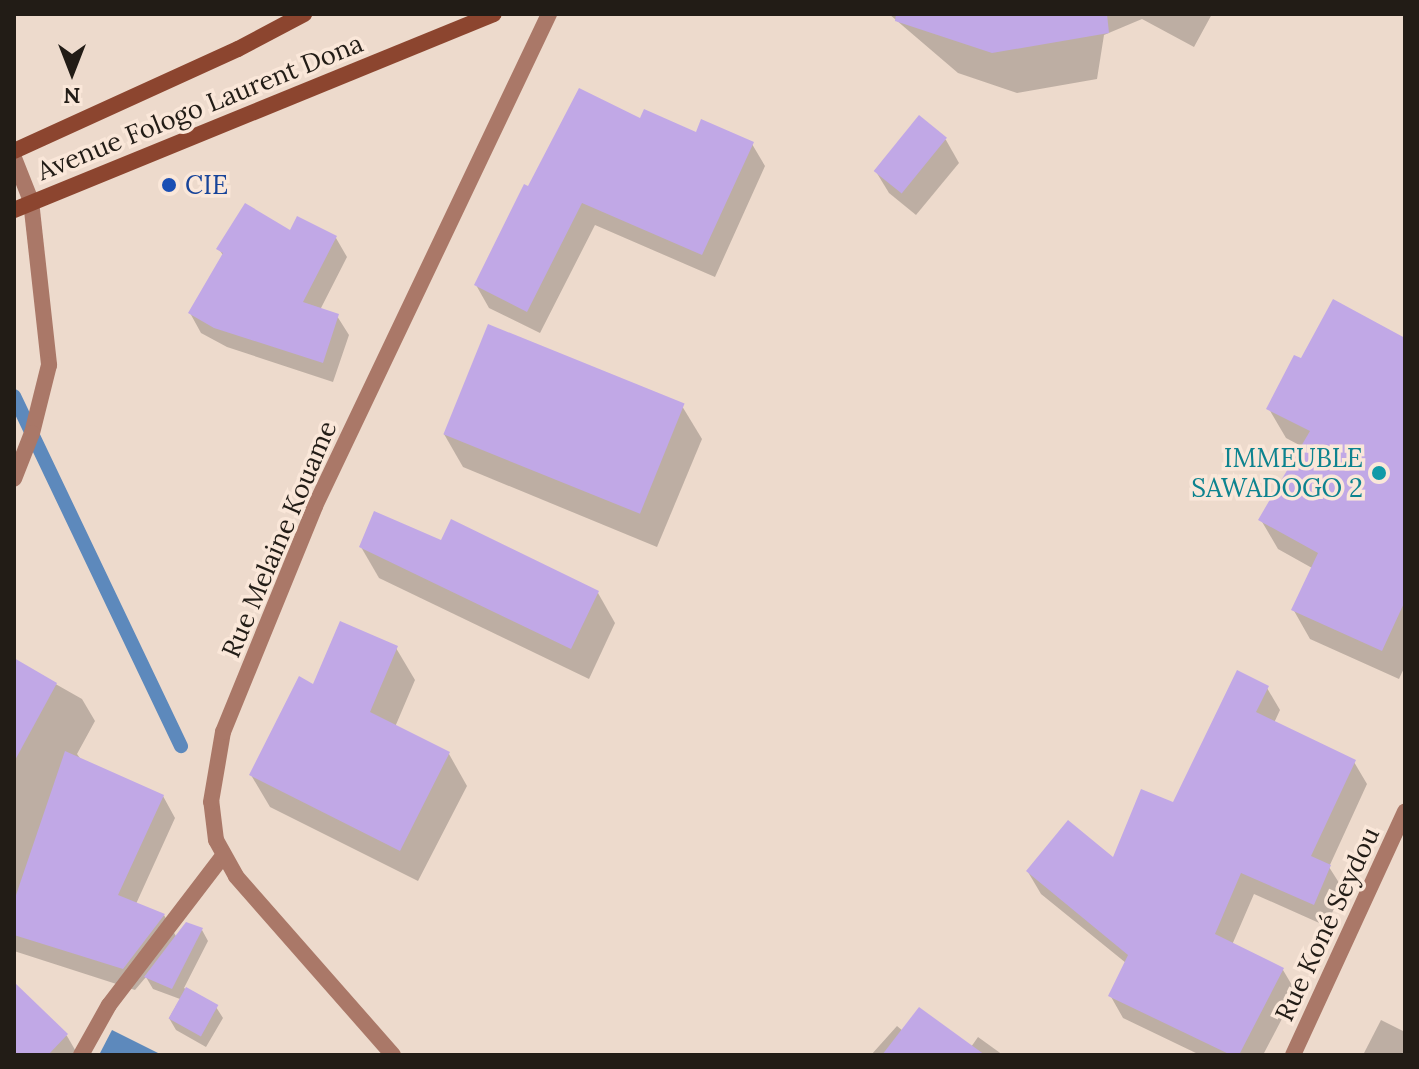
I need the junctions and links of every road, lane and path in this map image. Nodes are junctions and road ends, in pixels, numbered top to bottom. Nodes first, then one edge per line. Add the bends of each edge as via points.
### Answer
1 (304, 14) edge
2 (494, 14) edge
3 (549, 14) edge
4 (14, 151) edge
5 (14, 158) edge
6 (31, 201) junction
7 (14, 210) edge
8 (14, 479) edge
9 (1405, 812) edge
10 (223, 856) junction
11 (81, 1055) edge
12 (393, 1055) edge
13 (1293, 1055) edge

1 - 4 main road, Avenue Fologo Laurent Dona
2 - 6 main road, Avenue Fologo Laurent Dona
3 - 10 street, Rue Melaine Kouame via 315,506 223,732 211,823
5 - 6 street
6 - 7 main road, Avenue Fologo Laurent Dona
6 - 8 street via 49,365
9 - 13 street, Rue Koné Seydou
10 - 11 street via 109,1005
10 - 12 street, Rue Melaine Kouame

